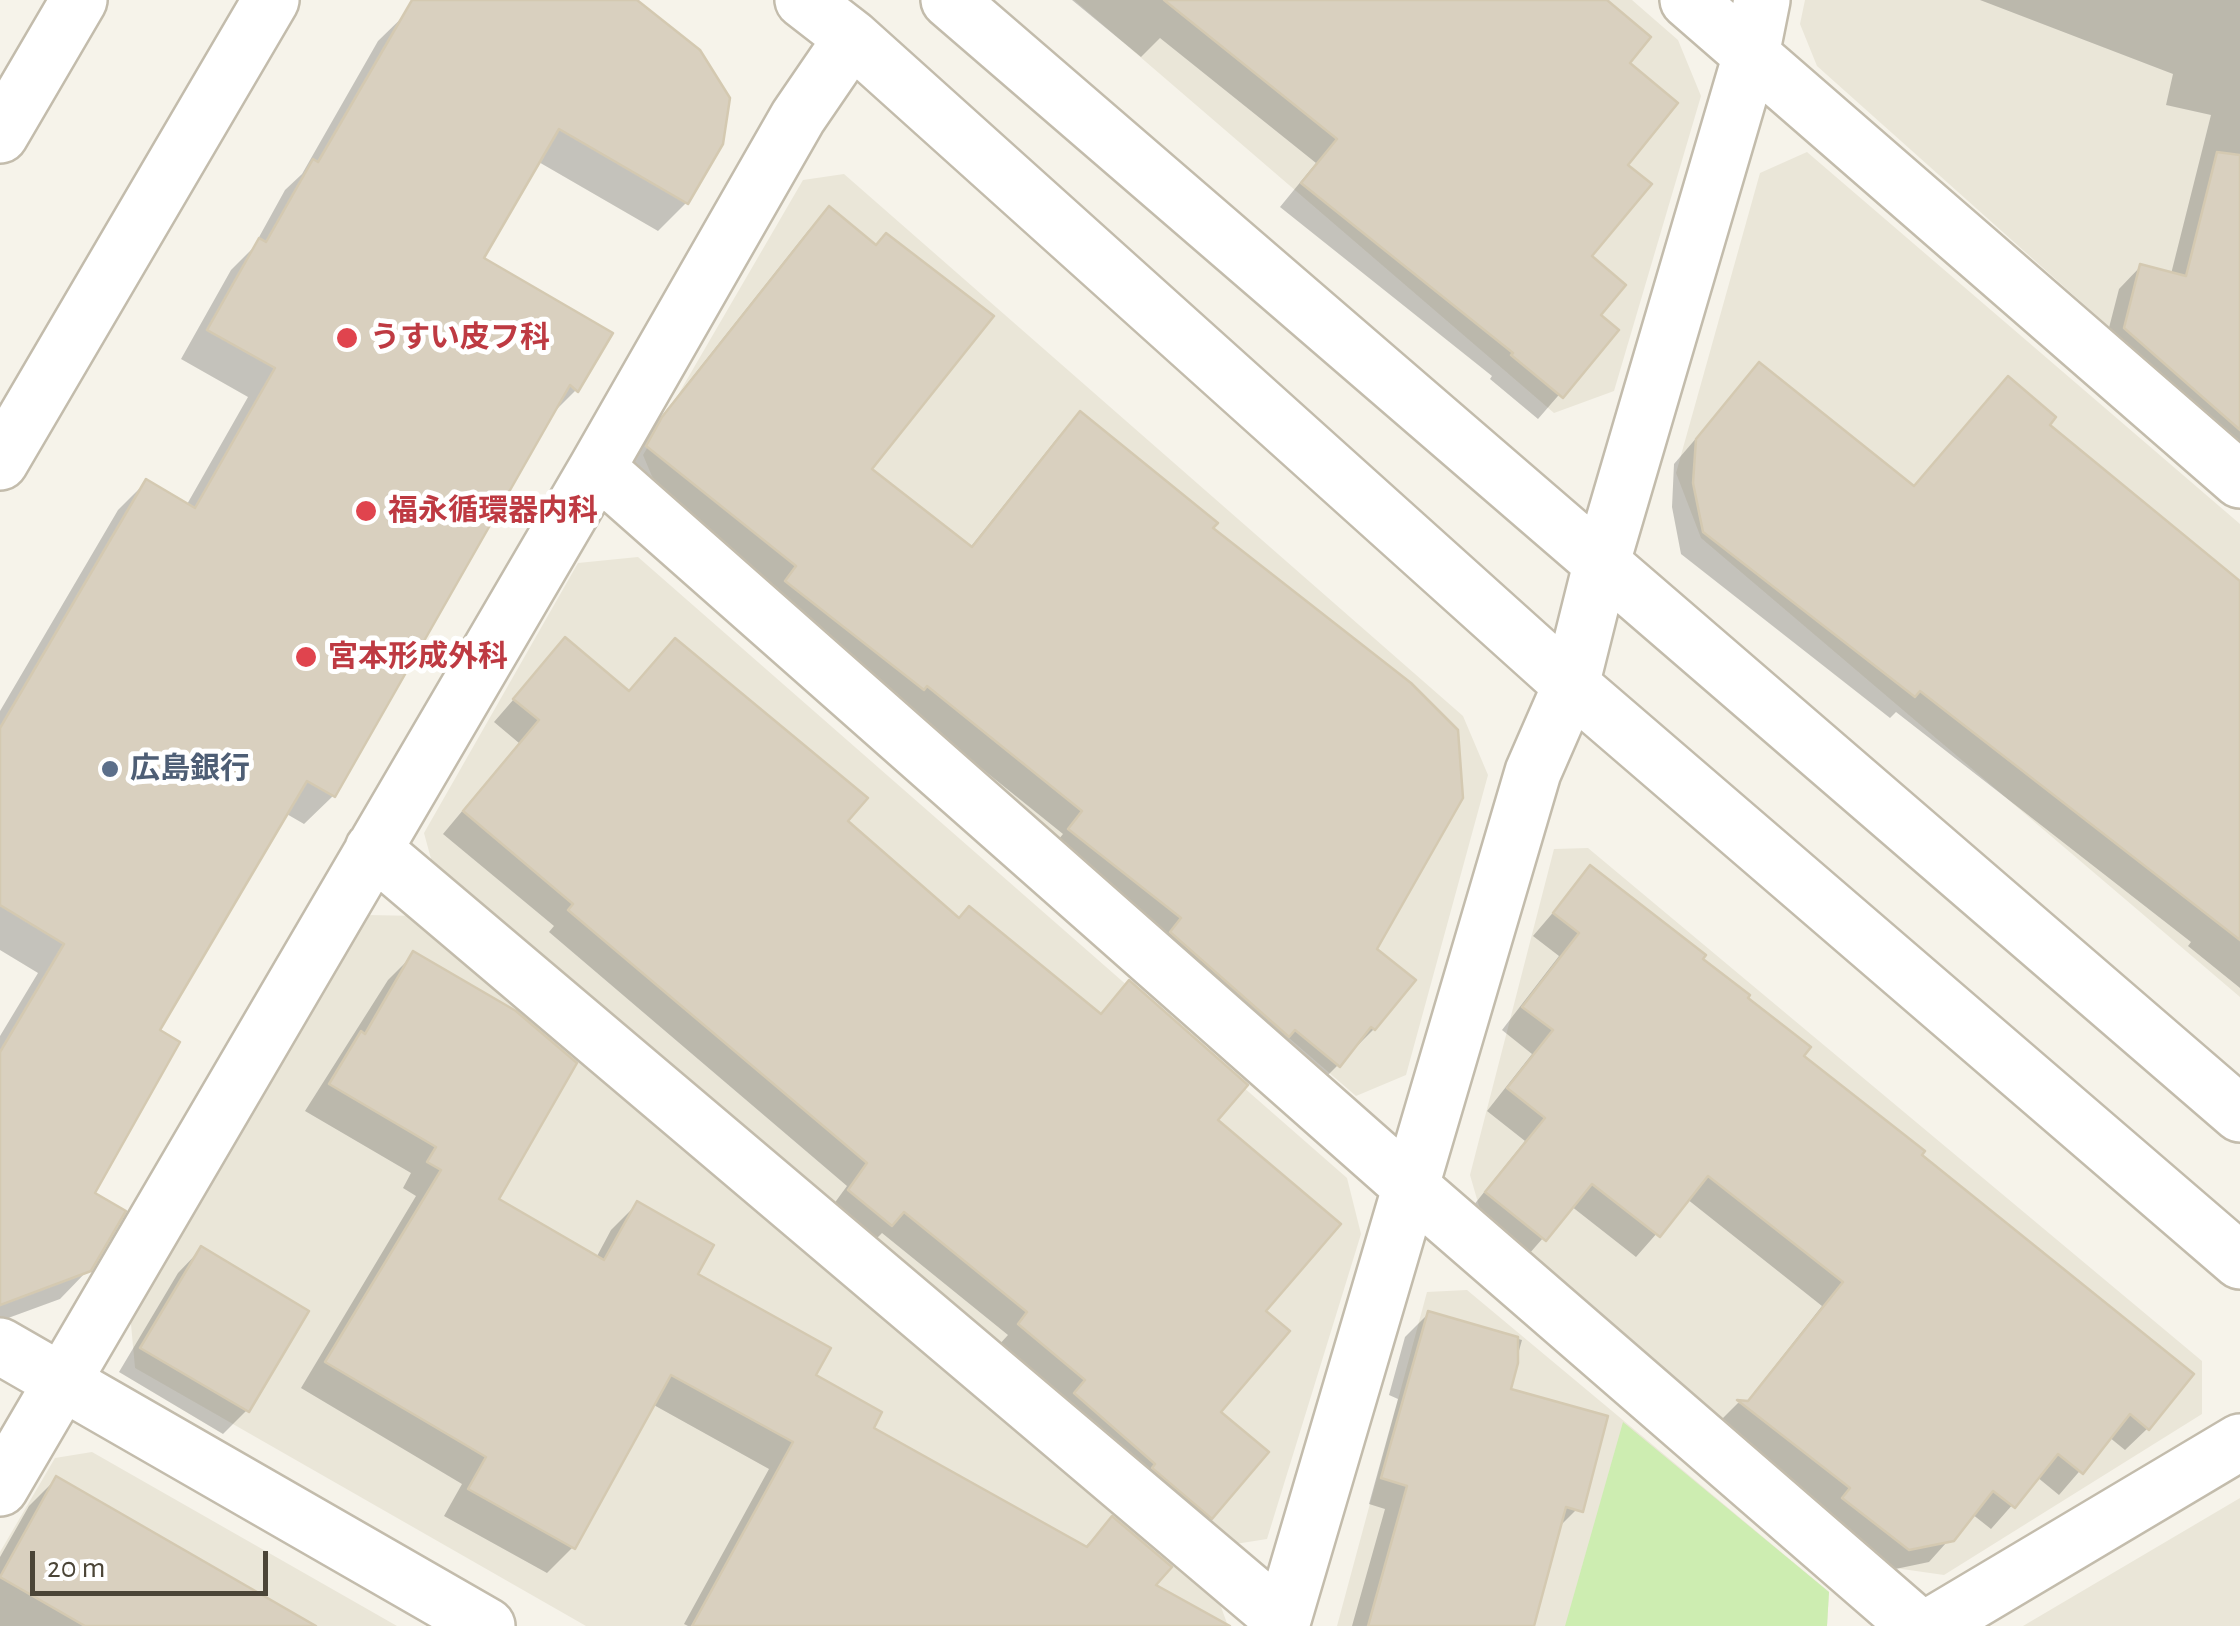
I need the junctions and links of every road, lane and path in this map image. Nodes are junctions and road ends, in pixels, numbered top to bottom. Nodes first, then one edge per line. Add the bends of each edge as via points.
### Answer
1 (79, 0) edge
2 (270, 0) edge
3 (802, 0) edge
4 (949, 0) edge
5 (1688, 0) edge
6 (1762, 0) edge
7 (852, 38) junction
8 (1751, 54) junction
9 (0, 135) edge
10 (0, 462) edge
11 (597, 468) junction
12 (2240, 480) edge
13 (1601, 565) junction
14 (1571, 685) junction
15 (373, 849) junction
16 (2240, 1114) edge
17 (1412, 1186) junction
18 (2240, 1261) edge
19 (0, 1346) edge
20 (62, 1383) junction
21 (2240, 1442) edge
22 (0, 1488) edge
23 (1282, 1622) edge
24 (487, 1626) edge
25 (1917, 1626) edge
26 (1931, 1626) edge

1 - 9 street
2 - 10 street
3 - 7 street
4 - 13 street
5 - 8 street
6 - 8 street
7 - 11 street via 798,117
7 - 14 street
8 - 12 street
8 - 13 street
11 - 15 street
11 - 17 street
13 - 14 street
13 - 16 street
14 - 17 street via 1533,772
14 - 18 street
15 - 20 street
15 - 23 street
17 - 23 street
17 - 25 street
19 - 20 street
20 - 22 street
20 - 24 street
21 - 26 street

